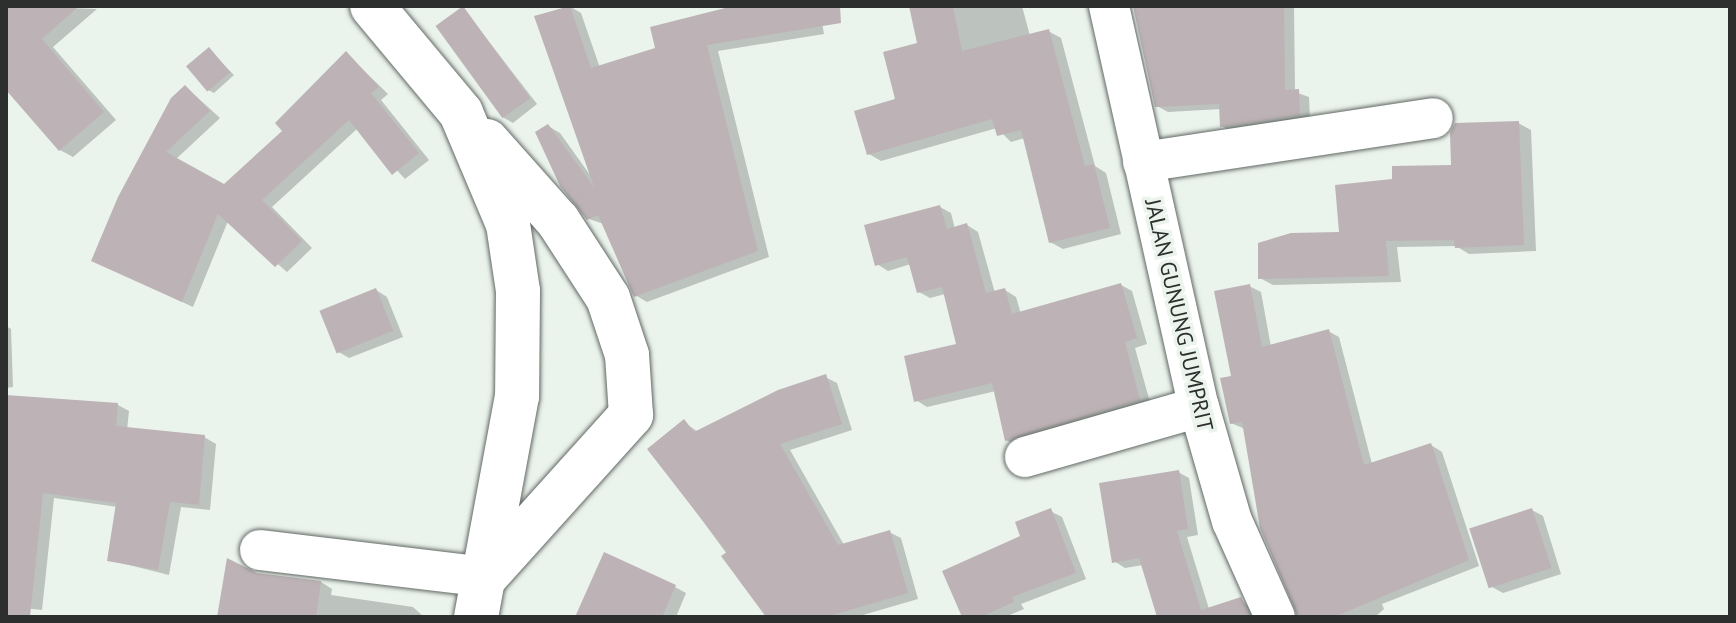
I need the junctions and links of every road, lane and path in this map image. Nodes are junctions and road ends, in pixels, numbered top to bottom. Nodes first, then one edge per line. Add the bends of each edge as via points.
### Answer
1 (372, 6) edge
2 (1109, 6) edge
3 (461, 113) junction
4 (1433, 118) dead end
5 (1143, 162) junction
6 (1199, 407) junction
7 (1025, 457) dead end
8 (260, 550) dead end
9 (480, 597) edge
10 (1275, 617) edge

1 - 3 street
2 - 5 street, JALAN GUNUNG JUMPRIT
3 - 9 street via 508,224 518,291 517,396
3 - 9 street via 558,221 608,298 627,355 631,415
4 - 5 street
5 - 6 street, JALAN GUNUNG JUMPRIT
6 - 7 street
6 - 10 street, JALAN GUNUNG JUMPRIT via 1232,521
8 - 9 street

